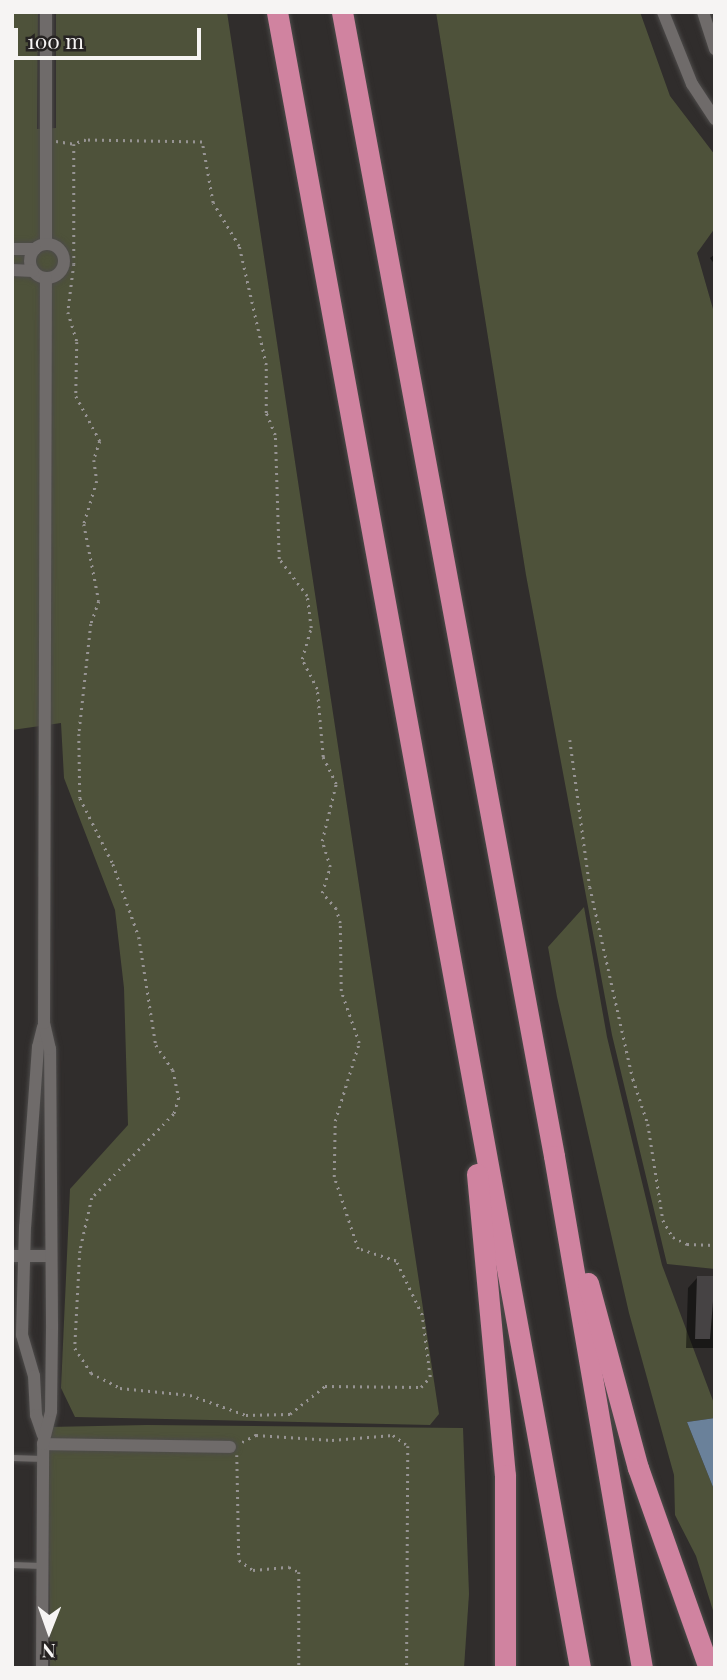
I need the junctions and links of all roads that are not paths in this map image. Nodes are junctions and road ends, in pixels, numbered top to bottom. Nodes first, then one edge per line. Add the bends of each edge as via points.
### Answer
1 (46, 12) edge
2 (276, 12) edge
3 (342, 12) edge
4 (663, 12) edge
5 (703, 12) edge
6 (715, 49) edge
7 (715, 119) edge
8 (41, 247) junction
9 (12, 249) edge
10 (12, 270) edge
11 (33, 271) junction
12 (46, 278) junction
13 (44, 1023) junction
14 (473, 1081) junction
15 (554, 1156) junction
16 (18, 1256) edge
17 (51, 1256) junction
18 (43, 1439) junction
19 (230, 1447) dead end
20 (12, 1458) edge
21 (43, 1459) junction
22 (12, 1565) edge
23 (42, 1566) junction
24 (42, 1668) edge
25 (505, 1668) edge
26 (580, 1668) edge
27 (642, 1668) edge
28 (709, 1668) edge

1 - 8 street
2 - 14 highway
3 - 15 highway
4 - 7 street via 692,85
5 - 6 street
8 - 9 street
8 - 11 street via 30,260
8 - 12 street via 60,250 64,259 58,274
10 - 11 street
11 - 12 street
12 - 13 street
13 - 16 street
13 - 17 street via 50,1049
14 - 25 highway via 505,1475
14 - 26 highway
15 - 27 highway
15 - 28 highway via 638,1468
16 - 17 street
16 - 18 street via 22,1335 34,1376 36,1415
17 - 18 street via 51,1411
18 - 19 street
18 - 21 street
20 - 21 lane
21 - 23 street
22 - 23 lane
23 - 24 street

